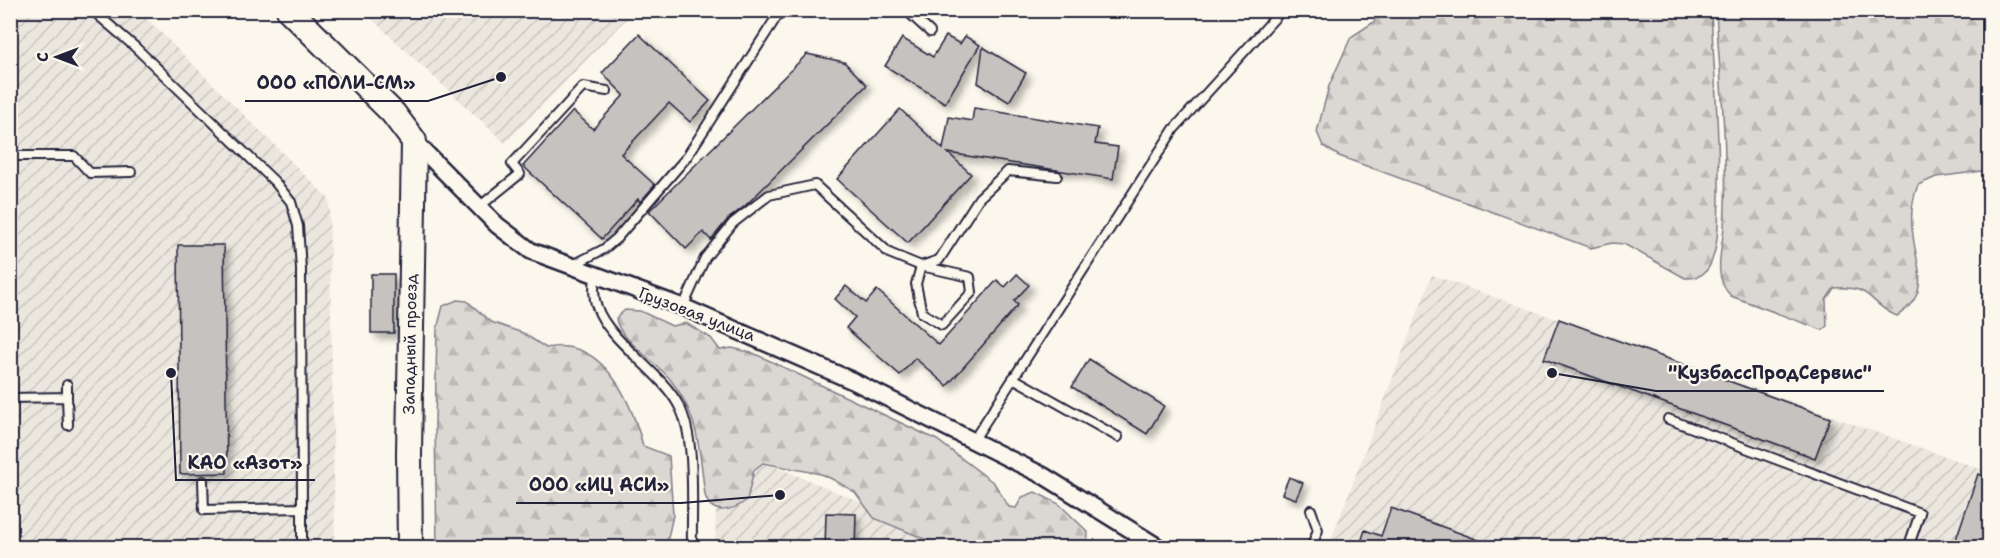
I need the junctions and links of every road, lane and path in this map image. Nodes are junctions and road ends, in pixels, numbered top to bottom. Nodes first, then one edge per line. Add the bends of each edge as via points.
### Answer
1 (92, 10) edge
2 (289, 10) edge
3 (781, 10) edge
4 (906, 10) edge
5 (1282, 10) edge
6 (930, 32) dead end
7 (607, 91) dead end
8 (414, 141) junction
9 (10, 156) edge
10 (131, 172) dead end
11 (1057, 176) dead end
12 (479, 207) junction
13 (921, 266) junction
14 (569, 267) junction
15 (595, 275) junction
16 (683, 307) junction
17 (1013, 378) junction
18 (67, 386) dead end
19 (67, 397) junction
20 (10, 398) edge
21 (1668, 419) dead end
22 (68, 425) dead end
23 (1118, 437) dead end
24 (973, 441) junction
25 (203, 481) dead end
26 (302, 508) junction
27 (1311, 510) dead end
28 (1134, 540) edge
29 (302, 548) edge
30 (410, 548) edge
31 (692, 548) edge
32 (1160, 548) edge
33 (1311, 548) edge
34 (1908, 548) edge

1 - 26 lane via 135,46 291,201 301,269
2 - 8 main road, Грузовая улица via 393,113
3 - 14 lane via 686,158 617,238
4 - 6 lane
5 - 17 lane via 1174,129
7 - 12 lane via 583,87 512,164 520,174
8 - 12 street, Грузовая улица
8 - 30 main road, Западный проезд
9 - 10 lane via 74,156 90,173
11 - 13 lane via 1008,171 979,198 939,260
12 - 14 street, Грузовая улица via 519,244
13 - 13 lane via 970,278 972,292 942,325 922,313 916,284
13 - 16 lane via 889,254 815,185 769,195 733,223 705,258
14 - 15 street, Грузовая улица
15 - 16 street, Грузовая улица
15 - 31 lane via 597,309 663,383 679,406 689,431
16 - 24 street, Грузовая улица via 843,376
17 - 23 lane
17 - 24 lane
18 - 19 lane
19 - 20 lane
19 - 22 lane
21 - 34 lane via 1920,513
24 - 28 street, Грузовая улица via 1044,476
25 - 26 lane via 204,510
26 - 29 lane
27 - 33 lane via 1318,530
28 - 32 street, Грузовая улица

